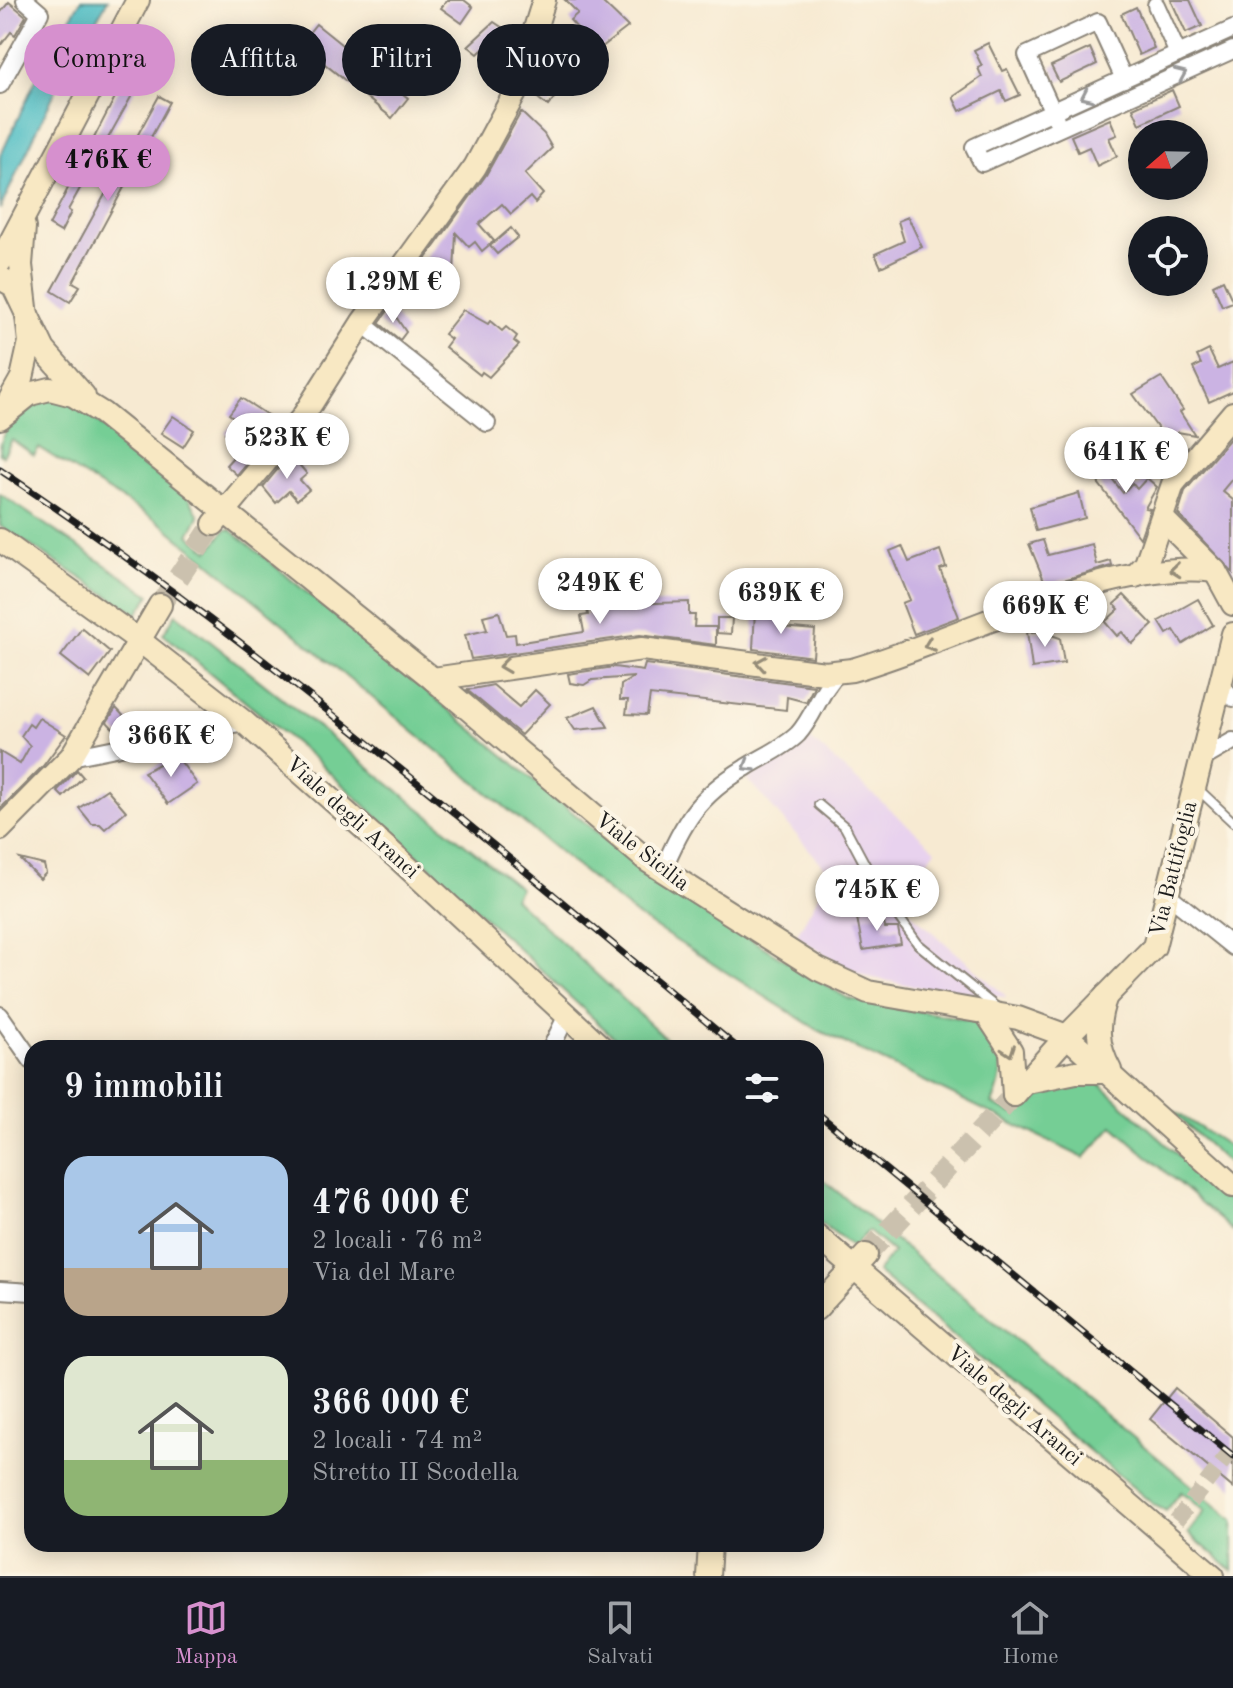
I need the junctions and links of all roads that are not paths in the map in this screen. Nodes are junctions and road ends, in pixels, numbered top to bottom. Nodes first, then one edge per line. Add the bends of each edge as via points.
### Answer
1 (25, 0) edge
2 (138, 0) edge
3 (544, 0) edge
4 (1156, 5) dead end
5 (1233, 29) edge
6 (1233, 50) edge
7 (1178, 54) junction
8 (1124, 79) junction
9 (0, 85) edge
10 (1052, 112) junction
11 (1060, 128) junction
12 (26, 210) junction
13 (0, 262) edge
14 (0, 278) edge
15 (29, 321) junction
16 (362, 323) junction
17 (102, 413) junction
18 (1233, 413) edge
19 (0, 417) edge
20 (487, 423) dead end
21 (219, 517) junction
22 (1163, 519) junction
23 (3, 543) edge
24 (1215, 571) junction
25 (1135, 576) junction
26 (1232, 594) edge
27 (160, 605) tunnel mouth
28 (1233, 634) edge
29 (140, 641) junction
30 (839, 672) junction
31 (433, 679) junction
32 (1229, 688) edge
33 (244, 722) junction
34 (1233, 741) edge
35 (71, 757) junction
36 (1202, 759) junction
37 (1195, 786) junction
38 (819, 805) dead end
39 (1233, 822) edge
40 (0, 829) edge
41 (662, 872) junction
42 (1167, 894) junction
43 (1233, 947) edge
44 (1101, 1001) junction
45 (0, 1015) edge
46 (567, 1015) junction
47 (1004, 1016) junction
48 (1067, 1036) junction
49 (555, 1040) edge
50 (594, 1040) edge
51 (24, 1050) edge
52 (1111, 1075) junction
53 (1020, 1089) junction
54 (1233, 1186) edge
55 (824, 1240) edge
56 (860, 1261) junction
57 (0, 1290) edge
58 (24, 1292) edge
59 (824, 1300) edge
60 (710, 1552) edge
61 (708, 1576) edge
62 (1213, 1576) edge

1 - 9 street via 40,13
2 - 12 street
3 - 16 street via 515,93 495,133
4 - 7 street
5 - 7 street
11 -> 6 street
7 - 8 street
8 -> 10 street
8 - 10 street via 1098,22 1027,55
10 - 11 street
10 - 11 street via 974,147 982,163
12 - 13 street
12 - 15 street via 21,265
14 - 15 street via 13,285
15 - 17 street via 56,367
15 - 19 street via 28,362
16 - 20 street
16 - 21 street via 310,407
17 - 19 street via 73,395 50,389 30,394
17 - 21 street, Viale Sicilia
18 - 22 street via 1173,484
21 - 31 street, Viale Sicilia
22 - 24 street
22 - 25 street via 1146,564
23 - 29 street, Viale degli Aranci
24 -> 25 street via 1194,568
24 - 26 street
25 -> 30 street
27 - 29 street
28 - 32 street, Via Battifoglia
29 - 33 street, Viale degli Aranci
29 - 35 street
30 -> 31 street via 631,649
30 -> 41 street via 796,736 698,803
31 - 41 street, Viale Sicilia
32 - 36 street, Via Battifoglia
33 - 35 street
33 - 46 street, Viale degli Aranci
34 - 36 street
35 - 40 street
36 - 37 street, Via Battifoglia
37 - 39 lane
37 - 42 street, Via Battifoglia
38 - 47 lane via 845,827 877,887 918,944
41 - 47 street, Viale Sicilia via 836,980 878,994
42 - 43 street
42 - 44 street, Via Battifoglia via 1154,947
44 - 47 street via 1075,1013
44 - 48 street, Via Battifoglia
44 - 52 street via 1098,1033
45 - 51 street
46 - 49 street
46 - 50 street, Viale degli Aranci
47 - 48 street, Viale Sicilia
47 -> 53 street
48 - 52 street, Viale Sicilia
48 - 53 street, Via Battifoglia
52 - 53 street via 1076,1072
52 - 54 street, Viale Sicilia
55 - 56 street, Viale degli Aranci
56 - 59 street
56 - 62 street, Viale degli Aranci via 1170,1528
57 - 58 street
60 - 61 street

